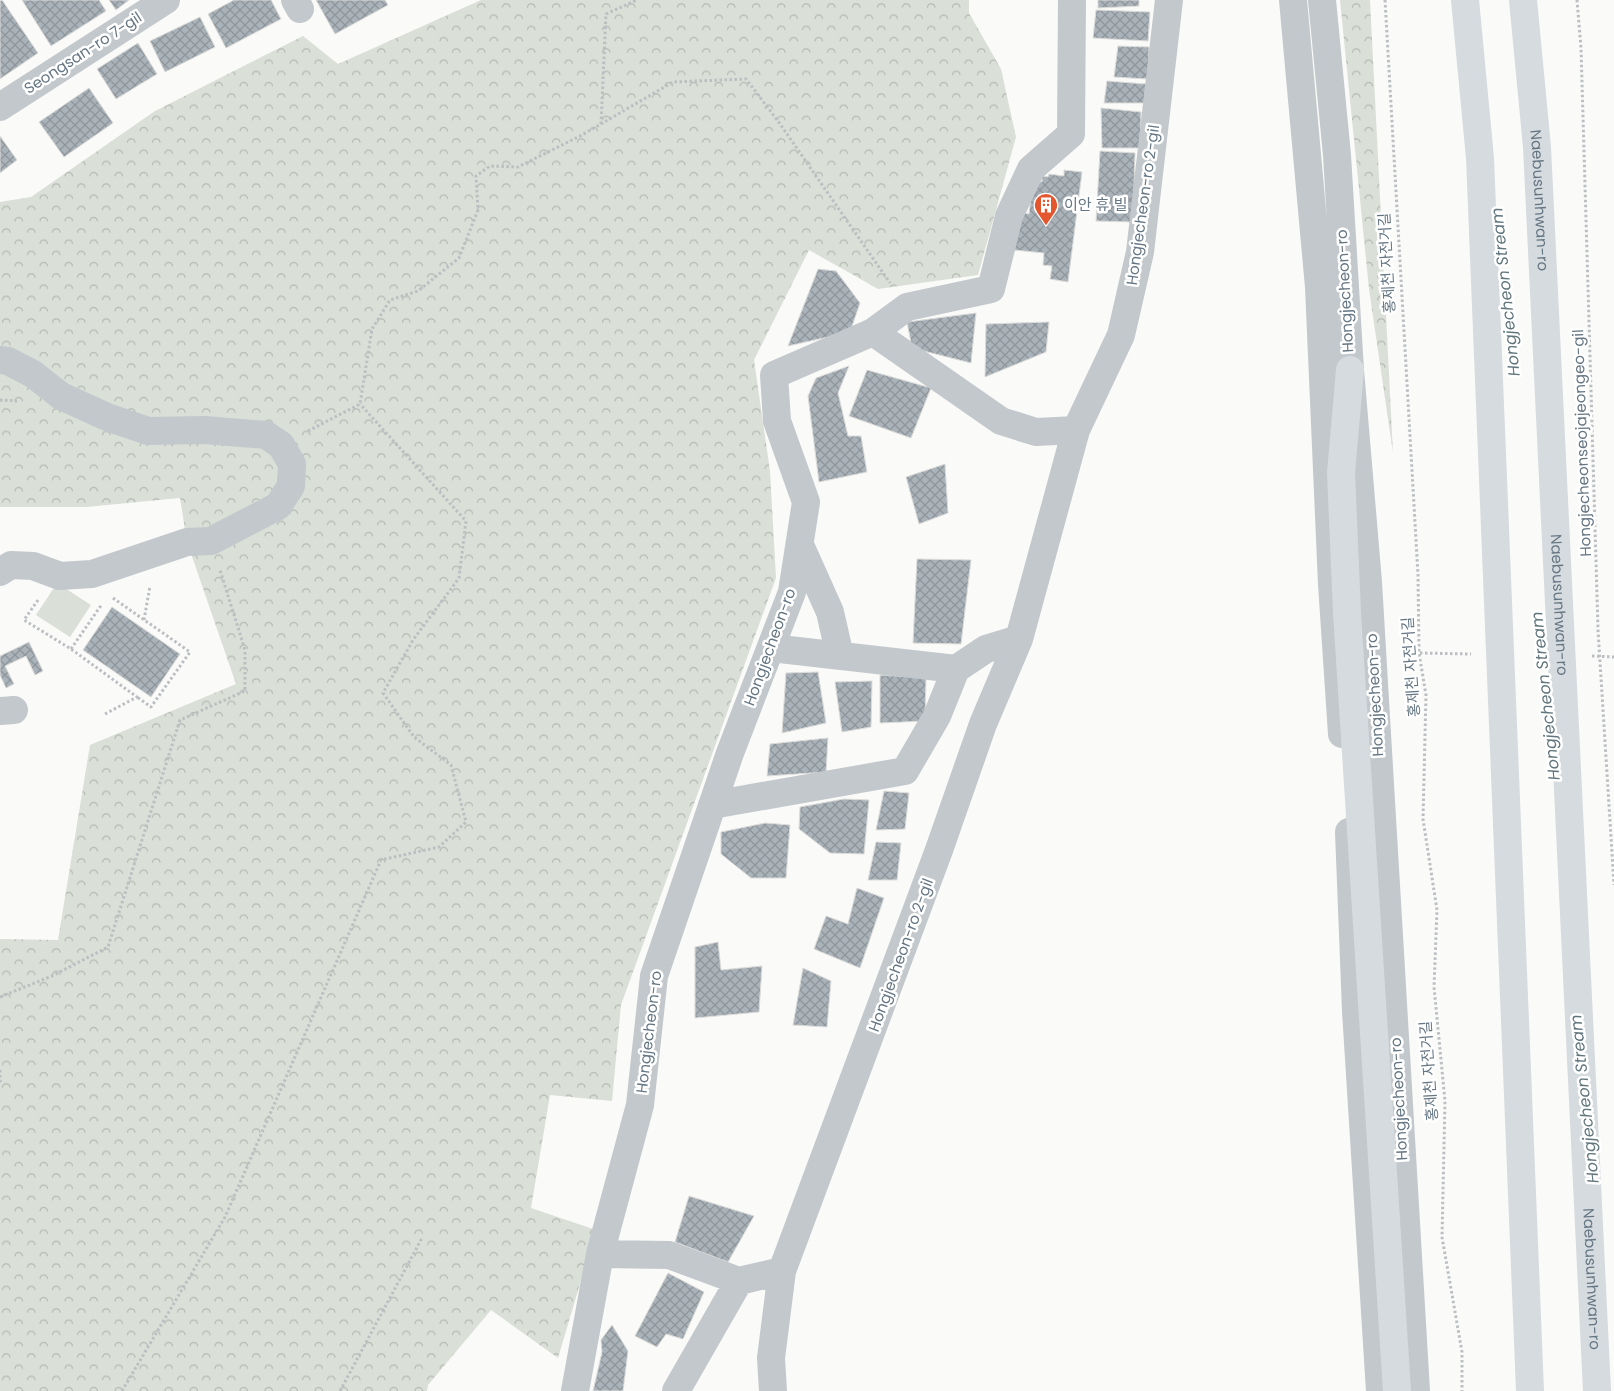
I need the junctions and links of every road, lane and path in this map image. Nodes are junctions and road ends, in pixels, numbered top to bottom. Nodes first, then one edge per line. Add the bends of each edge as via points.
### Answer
1 (166, 0) edge
2 (637, 0) edge
3 (1072, 0) edge
4 (1169, 0) edge
5 (1292, 0) edge
6 (1322, 0) edge
7 (1385, 0) edge
8 (1465, 0) edge
9 (1523, 0) edge
10 (1577, 0) edge
11 (0, 107) edge
12 (601, 124) junction
13 (906, 307) junction
14 (873, 332) junction
15 (0, 360) edge
16 (1350, 370) junction
17 (360, 404) junction
18 (1076, 430) junction
19 (281, 445) junction
20 (211, 541) junction
21 (800, 545) junction
22 (0, 572) edge
23 (68, 575) junction
24 (108, 595) junction
25 (1019, 639) junction
26 (71, 648) junction
27 (771, 648) junction
28 (840, 656) junction
29 (956, 669) junction
30 (137, 697) junction
31 (105, 714) dead end
32 (712, 805) junction
33 (1614, 884) edge
34 (0, 997) edge
35 (0, 1070) edge
36 (0, 1083) edge
37 (422, 1238) dead end
38 (600, 1254) junction
39 (782, 1271) junction
40 (739, 1281) junction
41 (122, 1391) edge
42 (340, 1391) edge
43 (575, 1391) edge
44 (676, 1391) edge
45 (773, 1391) edge
46 (1380, 1391) edge
47 (1397, 1391) edge
48 (1416, 1391) edge
49 (1462, 1391) edge
50 (1530, 1391) edge
51 (1597, 1391) edge

1 - 11 street, Seongsan-ro 7-gil
2 - 12 path via 606,14
3 - 13 street, Hongjecheon-ro via 1071,134 1031,169 1009,216 990,289
4 - 18 street, Hongjecheon-ro 2-gil via 1140,252 1121,335
5 - 46 street, Hongjecheon-ro via 1319,287 1332,584 1348,803 1356,1010
6 - 16 street, Hongjecheon-ro via 1337,155
7 - 49 path, 홍제천 자전거길 via 1418,575 1419,653 1426,695 1423,819 1437,910 1434,986 1445,1101 1442,1237 1462,1352
8 - 50 highway via 1480,158
9 - 51 highway, Naebusunhwan-ro via 1537,147
10 - 33 path, Hongjecheonseojajeongeo-gil via 1598,630
12 - 13 path via 673,82 746,79
12 - 17 path via 518,167 490,166 476,176 478,210 459,258 418,290 390,300 372,329
13 - 14 street, Hongjecheon-ro
14 - 18 street via 1001,421 1036,432
14 - 21 street, Hongjecheon-ro via 774,375 777,421 806,502
15 - 19 street via 33,374 60,396 148,431 205,430 266,435
16 - 47 highway via 1341,473 1347,613
16 - 48 street, Hongjecheon-ro via 1368,582
17 - 19 path
17 - 41 path via 466,522 459,578 414,640 383,694 414,737 452,765 466,822 439,847 381,860 225,1217
18 - 25 street, Hongjecheon-ro 2-gil
19 - 20 street via 292,464 291,486 278,506
20 - 23 street via 187,542 92,574
20 - 34 path via 245,650 245,691 180,720 108,947 52,976
21 - 27 street, Hongjecheon-ro via 792,592
21 - 28 street via 830,612
22 - 23 street via 11,565 33,566
23 - 24 path
23 - 26 path via 24,620
24 - 26 path
24 - 30 path via 190,652 151,706
25 - 29 street via 986,649
25 - 39 street, Hongjecheon-ro 2-gil via 983,724 936,860
26 - 30 path
27 - 28 street
27 - 32 street, Hongjecheon-ro
28 - 29 street
29 - 32 street via 937,716 905,771
30 - 31 path
32 - 38 street, Hongjecheon-ro via 654,976 640,1105
35 - 36 path
37 - 42 path
38 - 40 street via 669,1255
38 - 43 street, Hongjecheon-ro
39 - 40 street
39 - 45 street, Hongjecheon-ro 2-gil via 771,1358
40 - 44 street

